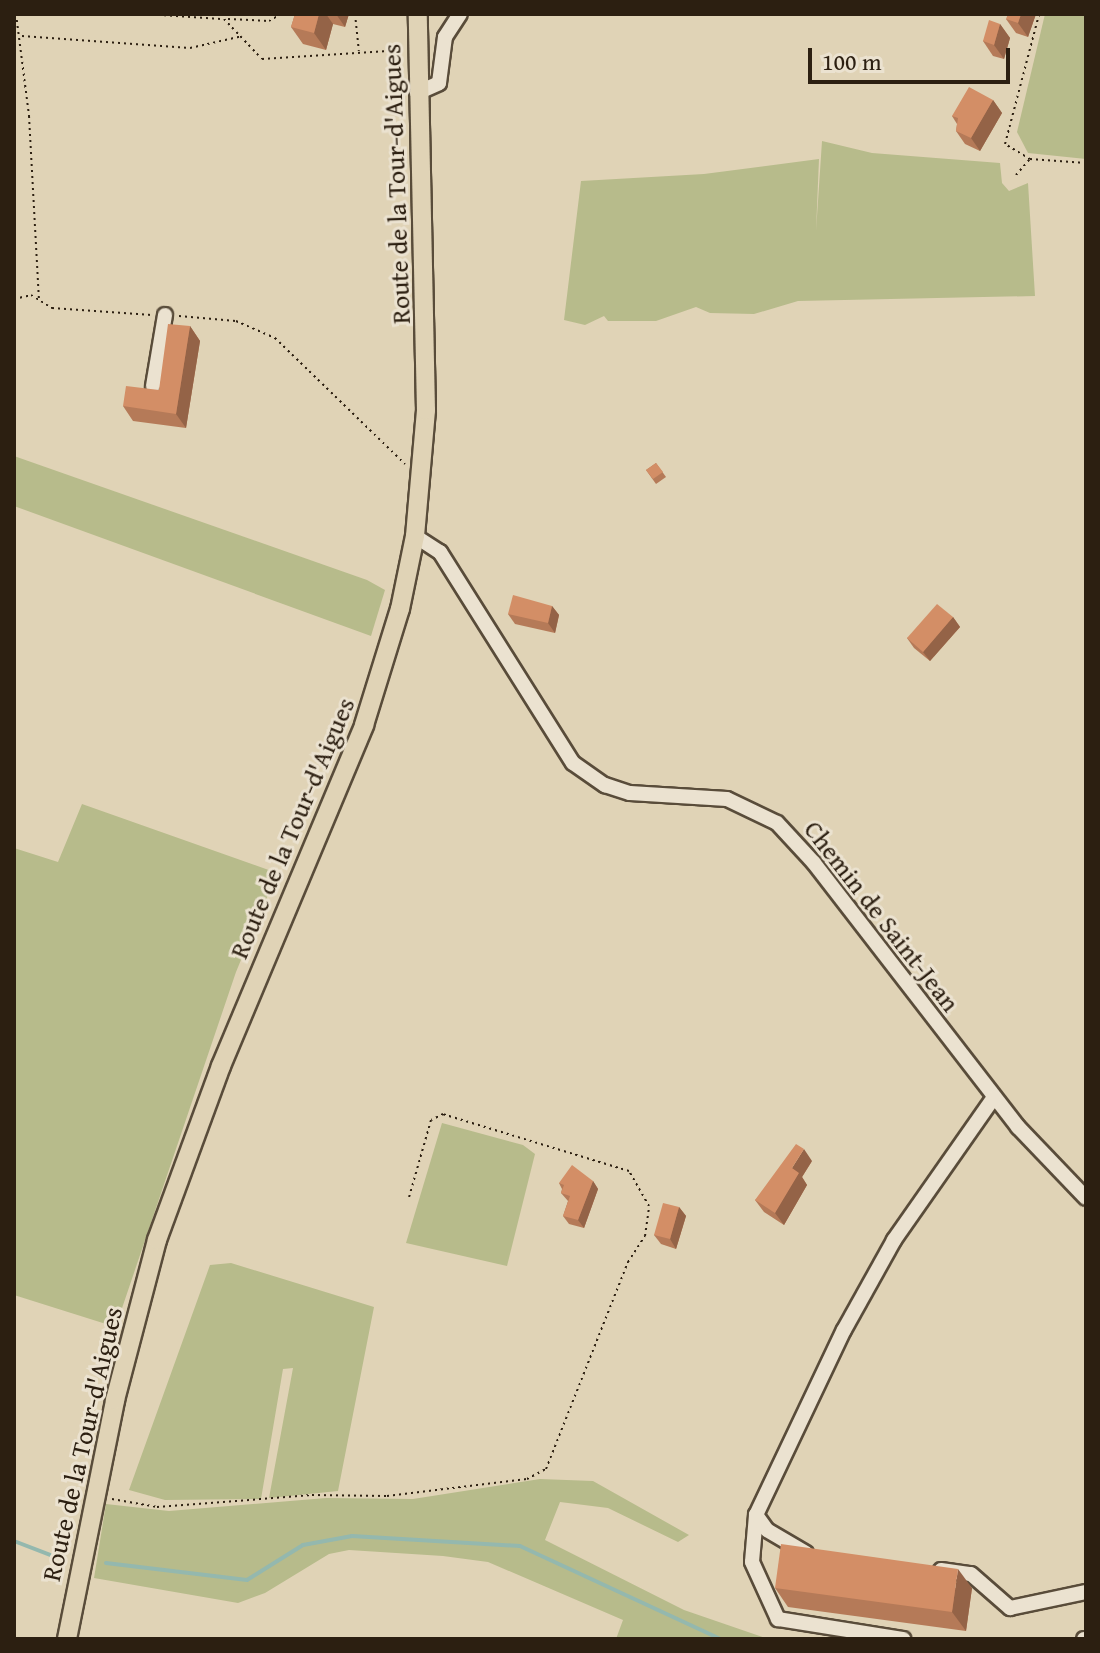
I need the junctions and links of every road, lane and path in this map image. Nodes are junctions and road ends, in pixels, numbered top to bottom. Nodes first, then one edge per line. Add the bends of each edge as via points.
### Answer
1 (16, 14) edge
2 (146, 14) edge
3 (281, 14) edge
4 (355, 14) edge
5 (418, 14) edge
6 (460, 14) edge
7 (1039, 14) edge
8 (224, 19) junction
9 (20, 36) junction
10 (243, 36) junction
11 (417, 49) junction
12 (361, 53) junction
13 (417, 93) junction
14 (1030, 159) junction
15 (1086, 163) edge
16 (1016, 175) dead end
17 (14, 299) edge
18 (39, 302) junction
19 (165, 315) junction
20 (153, 386) edge
21 (421, 481) junction
22 (415, 536) junction
23 (994, 1097) junction
24 (409, 1197) dead end
25 (1086, 1198) edge
26 (95, 1496) junction
27 (756, 1515) junction
28 (816, 1554) edge
29 (925, 1568) edge
30 (1086, 1592) edge
31 (67, 1639) edge
32 (903, 1639) edge

1 - 9 path
2 - 8 path
3 - 8 path via 269,21
4 - 12 path via 356,49
5 - 11 main road, Route de la Tour-d'Aigues
6 - 13 street via 445,37 439,83
7 - 14 path via 1005,144
8 - 10 path
9 - 10 path via 190,48
9 - 18 path
10 - 12 path via 262,59
11 - 12 path
11 - 13 main road, Route de la Tour-d'Aigues
13 - 21 main road, Route de la Tour-d'Aigues via 427,325
14 - 15 path
14 - 16 path
17 - 18 path via 31,295
18 - 19 path via 62,309
19 - 20 street
19 - 21 path via 236,321 275,338
21 - 22 main road, Route de la Tour-d'Aigues
22 - 23 street, Chemin de Saint-Jean via 440,552 573,763 605,785 630,793 727,799 777,823 814,863
22 - 26 main road, Route de la Tour-d'Aigues via 390,647 364,725 184,1160 139,1304
23 - 25 street, Chemin de Saint-Jean
23 - 27 street via 894,1240 844,1330
24 - 26 path via 431,1120 443,1114 629,1171 649,1206 645,1236 628,1262 540,1475 387,1496 312,1495 269,1502 157,1507
26 - 31 main road, Route de la Tour-d'Aigues
27 - 28 street via 767,1530 801,1552
27 - 32 street via 752,1562 778,1619
29 - 30 street via 971,1574 1010,1608

